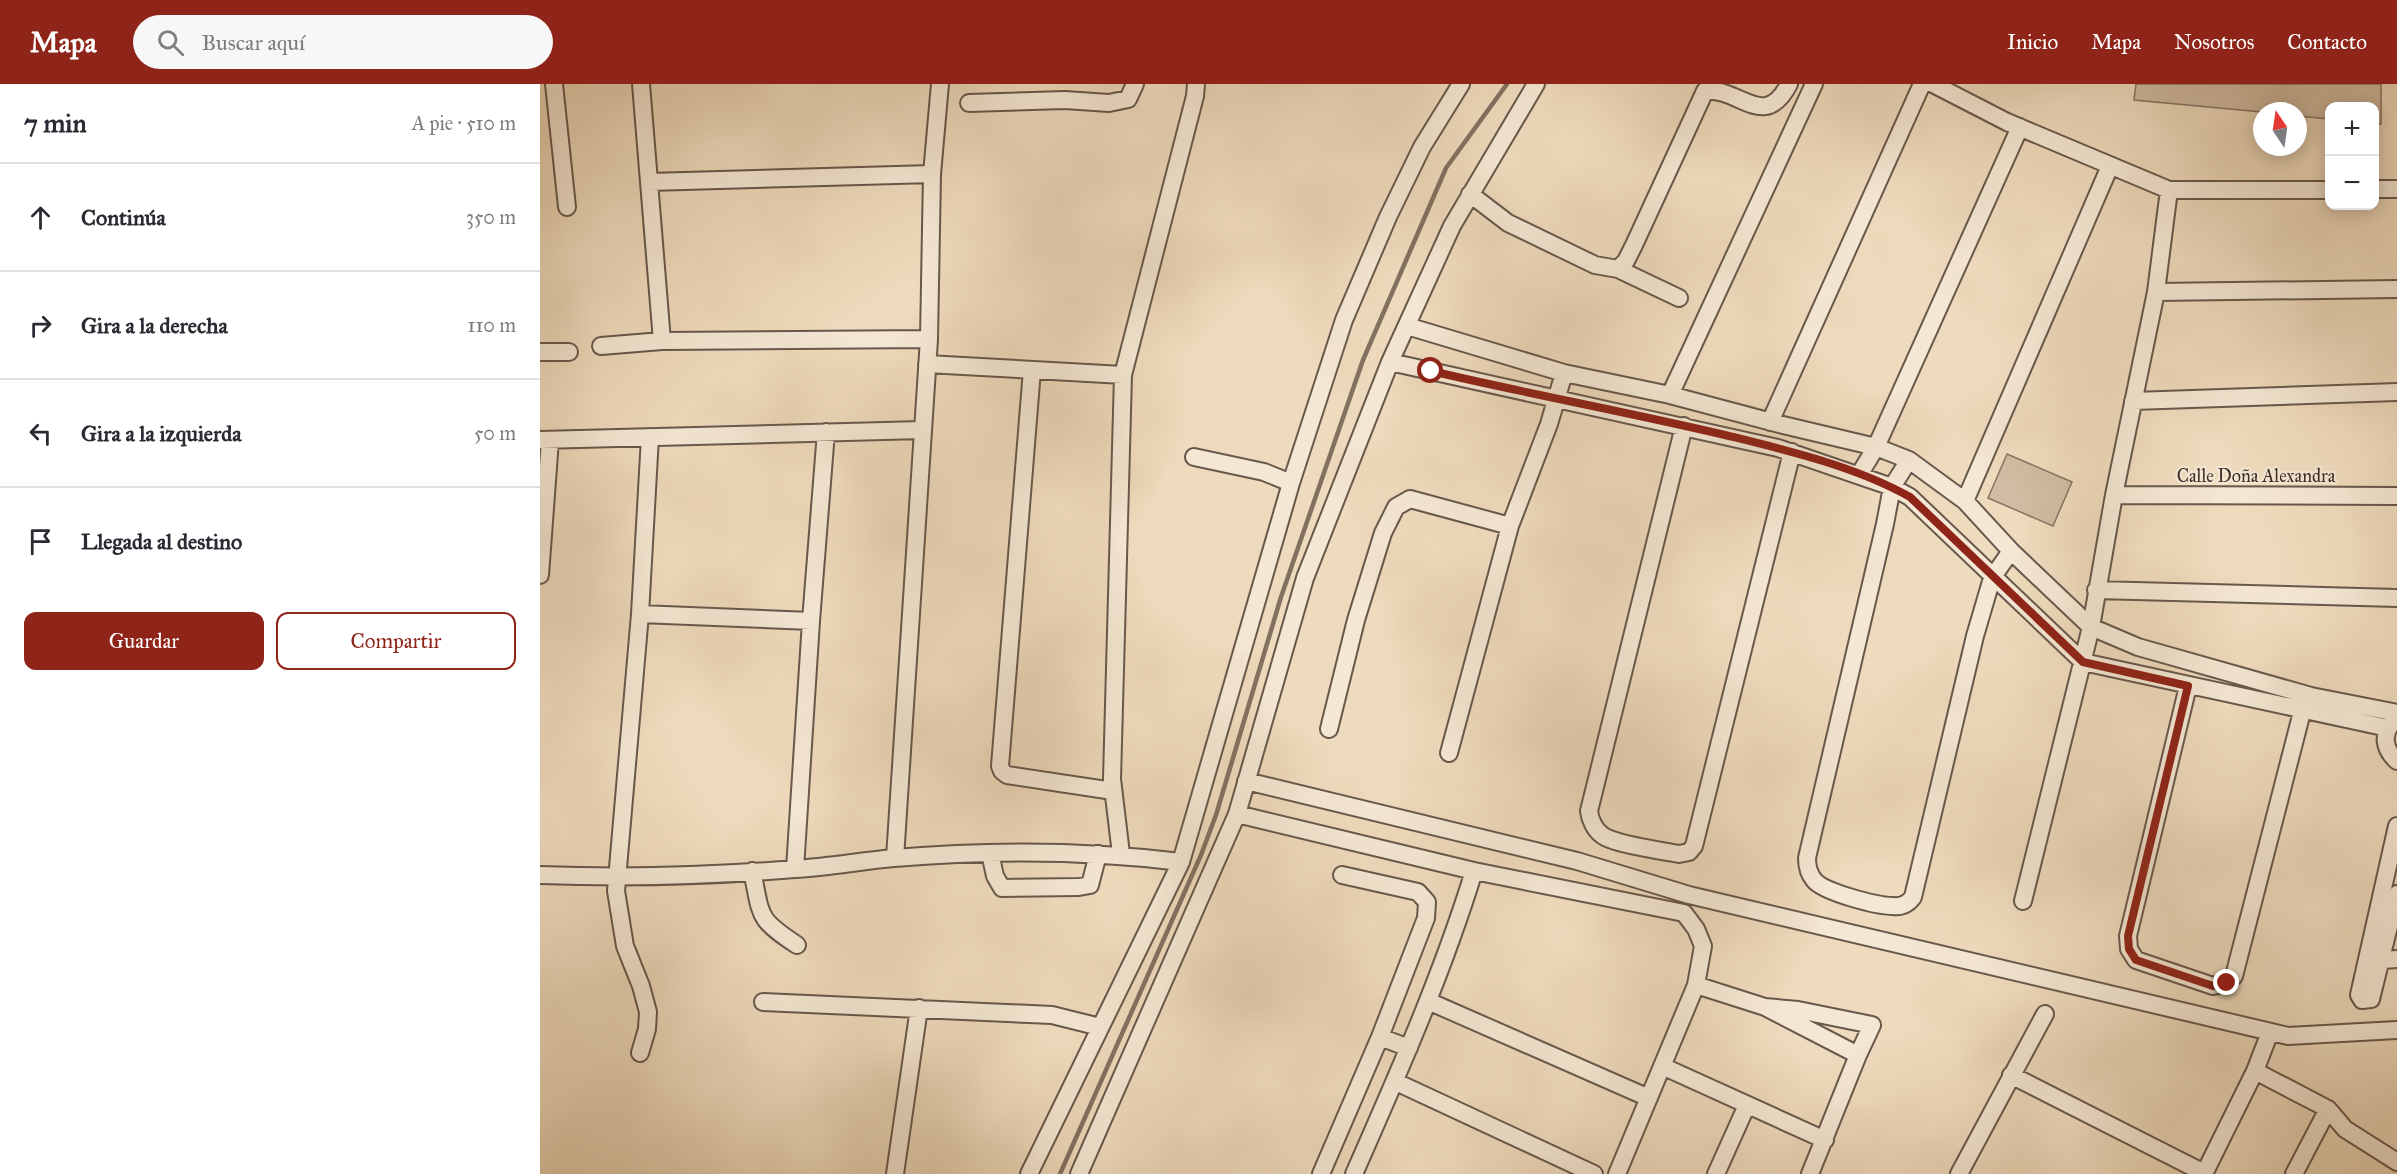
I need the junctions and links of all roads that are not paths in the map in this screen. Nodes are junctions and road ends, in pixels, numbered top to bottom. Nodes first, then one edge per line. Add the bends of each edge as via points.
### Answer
1 (554, 84) edge
2 (640, 84) edge
3 (940, 84) edge
4 (1135, 84) edge
5 (1196, 84) edge
6 (1461, 84) edge
7 (1536, 84) edge
8 (1789, 84) edge
9 (1814, 84) edge
10 (1922, 84) edge
11 (1933, 84) edge
12 (969, 103) dead end
13 (2020, 127) junction
14 (2110, 166) junction
15 (932, 174) junction
16 (649, 182) junction
17 (2325, 189) edge
18 (2379, 189) edge
19 (2397, 189) edge
20 (2169, 190) junction
21 (1470, 194) junction
22 (567, 207) dead end
23 (1618, 268) junction
24 (2397, 289) edge
25 (2156, 292) junction
26 (1680, 298) dead end
27 (1407, 326) junction
28 (929, 339) junction
29 (662, 341) junction
30 (601, 346) dead end
31 (540, 352) edge
32 (569, 352) dead end
33 (1390, 362) junction
34 (927, 364) junction
35 (1032, 370) junction
36 (1564, 373) junction
37 (1123, 375) junction
38 (2397, 392) edge
39 (1670, 395) junction
40 (1557, 400) junction
41 (2133, 401) junction
42 (1777, 424) junction
43 (1684, 426) junction
44 (922, 430) junction
45 (826, 432) junction
46 (650, 437) junction
47 (545, 440) edge
48 (1876, 447) junction
49 (1785, 450) junction
50 (1194, 457) dead end
51 (1909, 460) junction
52 (1859, 475) junction
53 (1291, 483) junction
54 (1892, 487) junction
55 (2114, 495) junction
56 (2397, 496) edge
57 (1965, 501) junction
58 (1510, 526) junction
59 (2011, 551) junction
60 (540, 570) edge
61 (540, 575) edge
62 (1992, 578) junction
63 (2096, 590) junction
64 (2397, 598) edge
65 (640, 614) junction
66 (811, 621) junction
67 (2091, 627) junction
68 (2083, 662) junction
69 (2188, 686) junction
70 (2303, 708) junction
71 (2397, 713) edge
72 (2392, 723) edge
73 (1329, 729) dead end
74 (1449, 753) dead end
75 (2397, 761) edge
76 (1246, 781) junction
77 (1113, 791) junction
78 (1237, 814) junction
79 (2397, 826) edge
80 (2394, 852) edge
81 (990, 853) junction
82 (1098, 854) junction
83 (1121, 854) junction
84 (895, 858) junction
85 (1180, 862) junction
86 (795, 869) junction
87 (752, 871) junction
88 (1474, 871) junction
89 (540, 875) edge
90 (1341, 875) dead end
91 (619, 876) junction
92 (2397, 894) edge
93 (2023, 901) dead end
94 (797, 945) dead end
95 (2381, 960) edge
96 (1696, 985) junction
97 (1428, 1001) junction
98 (763, 1002) dead end
99 (1765, 1007) junction
100 (919, 1008) junction
101 (2045, 1014) dead end
102 (1100, 1027) junction
103 (2397, 1030) edge
104 (2270, 1032) junction
105 (1380, 1037) junction
106 (1409, 1048) junction
107 (640, 1053) dead end
108 (1858, 1055) junction
109 (1662, 1066) junction
110 (2254, 1071) junction
111 (2011, 1076) junction
112 (1396, 1082) junction
113 (1649, 1098) junction
114 (1747, 1104) junction
115 (2328, 1109) junction
116 (1825, 1140) junction
117 (2397, 1162) edge
118 (2204, 1173) edge
119 (895, 1174) edge
120 (1029, 1174) edge
121 (1079, 1174) edge
122 (1321, 1174) edge
123 (1356, 1174) edge
124 (1594, 1174) edge
125 (1617, 1174) edge
126 (1716, 1174) edge
127 (1810, 1174) edge
128 (1959, 1174) edge
129 (2294, 1174) edge

1 - 22 street
2 - 16 street
3 - 15 street
4 - 12 street via 1128,99 1109,104 1065,100
5 - 37 street
6 - 53 street via 1422,147 1344,320
7 - 21 street
8 - 23 street via 1773,105 1764,108 1723,92 1705,91 1634,245
9 - 39 street
10 - 42 street
11 - 13 street
13 - 14 street
13 - 48 street
14 - 20 street
14 - 57 street
15 - 16 street
15 - 28 street
16 - 29 street
17 - 20 street
18 - 19 street
20 - 25 street
21 - 23 street via 1508,223 1595,265
21 - 27 street
23 - 26 street
24 - 25 street
25 - 41 street
27 - 33 street
27 - 36 street
28 - 29 street
28 - 34 street
29 - 30 street
31 - 32 street
33 - 40 street
33 - 76 street via 1305,578
34 - 35 street
34 - 44 street
35 - 37 street
35 - 77 street via 1000,766 1007,775
36 - 39 street
36 - 40 street
37 - 77 street
38 - 41 street
39 - 42 street
40 - 43 street
40 - 58 street
41 - 55 street
42 - 48 street
42 - 49 street
43 - 49 street
43 - 49 street via 1588,811 1601,835 1616,842 1679,854 1694,846
44 - 45 street
44 - 84 street
45 - 46 street
45 - 66 street
46 - 47 street
46 - 65 street
47 - 60 street
48 - 51 street
48 - 52 street
49 - 52 street
50 - 53 street via 1264,472
51 - 54 street
51 - 57 street
52 - 54 street
53 - 85 street
54 - 62 street via 1910,497
54 - 62 street via 1807,858 1809,872 1819,886 1891,907 1901,906 1913,897
55 - 56 street, Calle Doña Alexandra
55 - 63 street
57 - 59 street
58 - 73 street via 1410,500 1396,507 1383,533 1359,609
58 - 74 street
59 - 62 street
59 - 67 street
60 - 61 street
62 - 68 street
63 - 64 street
63 - 67 street
65 - 66 street
65 - 91 street
66 - 86 street
67 - 68 street
67 - 71 street via 2138,647 2311,696
68 - 69 street
68 - 93 street
69 - 70 street
69 - 70 street via 2128,936 2129,949 2136,960 2213,986 2227,983 2234,976
70 - 72 street
72 - 75 street via 2385,743
76 - 78 street
76 - 104 street via 1577,861 1689,895
77 - 83 street
78 - 88 street
78 - 121 street
79 - 80 street
80 - 95 street
81 - 82 street
81 - 82 street via 1002,888 1090,885
81 - 84 street
82 - 83 street
83 - 85 street
84 - 86 street
85 - 102 street
86 - 87 street
87 - 91 street
87 - 94 street via 764,920
88 - 96 street via 1684,913 1703,946
88 - 97 street
89 - 91 street
90 - 105 street via 1418,892 1427,902 1426,918
91 - 107 street via 616,891 625,946 648,1012
92 - 95 street
96 - 99 street
96 - 109 street
97 - 106 street
97 - 113 street
98 - 100 street
99 - 108 street
99 - 108 street via 1876,1020
100 - 102 street via 1052,1014
100 - 119 street
101 - 111 street
102 - 120 street
103 - 104 street via 2288,1036
104 - 110 street
105 - 106 street
105 - 122 street
106 - 112 street
108 - 116 street
109 - 113 street
109 - 114 street
110 - 115 street
110 - 118 street
111 - 118 street
111 - 128 street
112 - 123 street
112 - 124 street
113 - 125 street
114 - 116 street
114 - 126 street
115 - 117 street via 2345,1129
115 - 129 street
116 - 127 street

